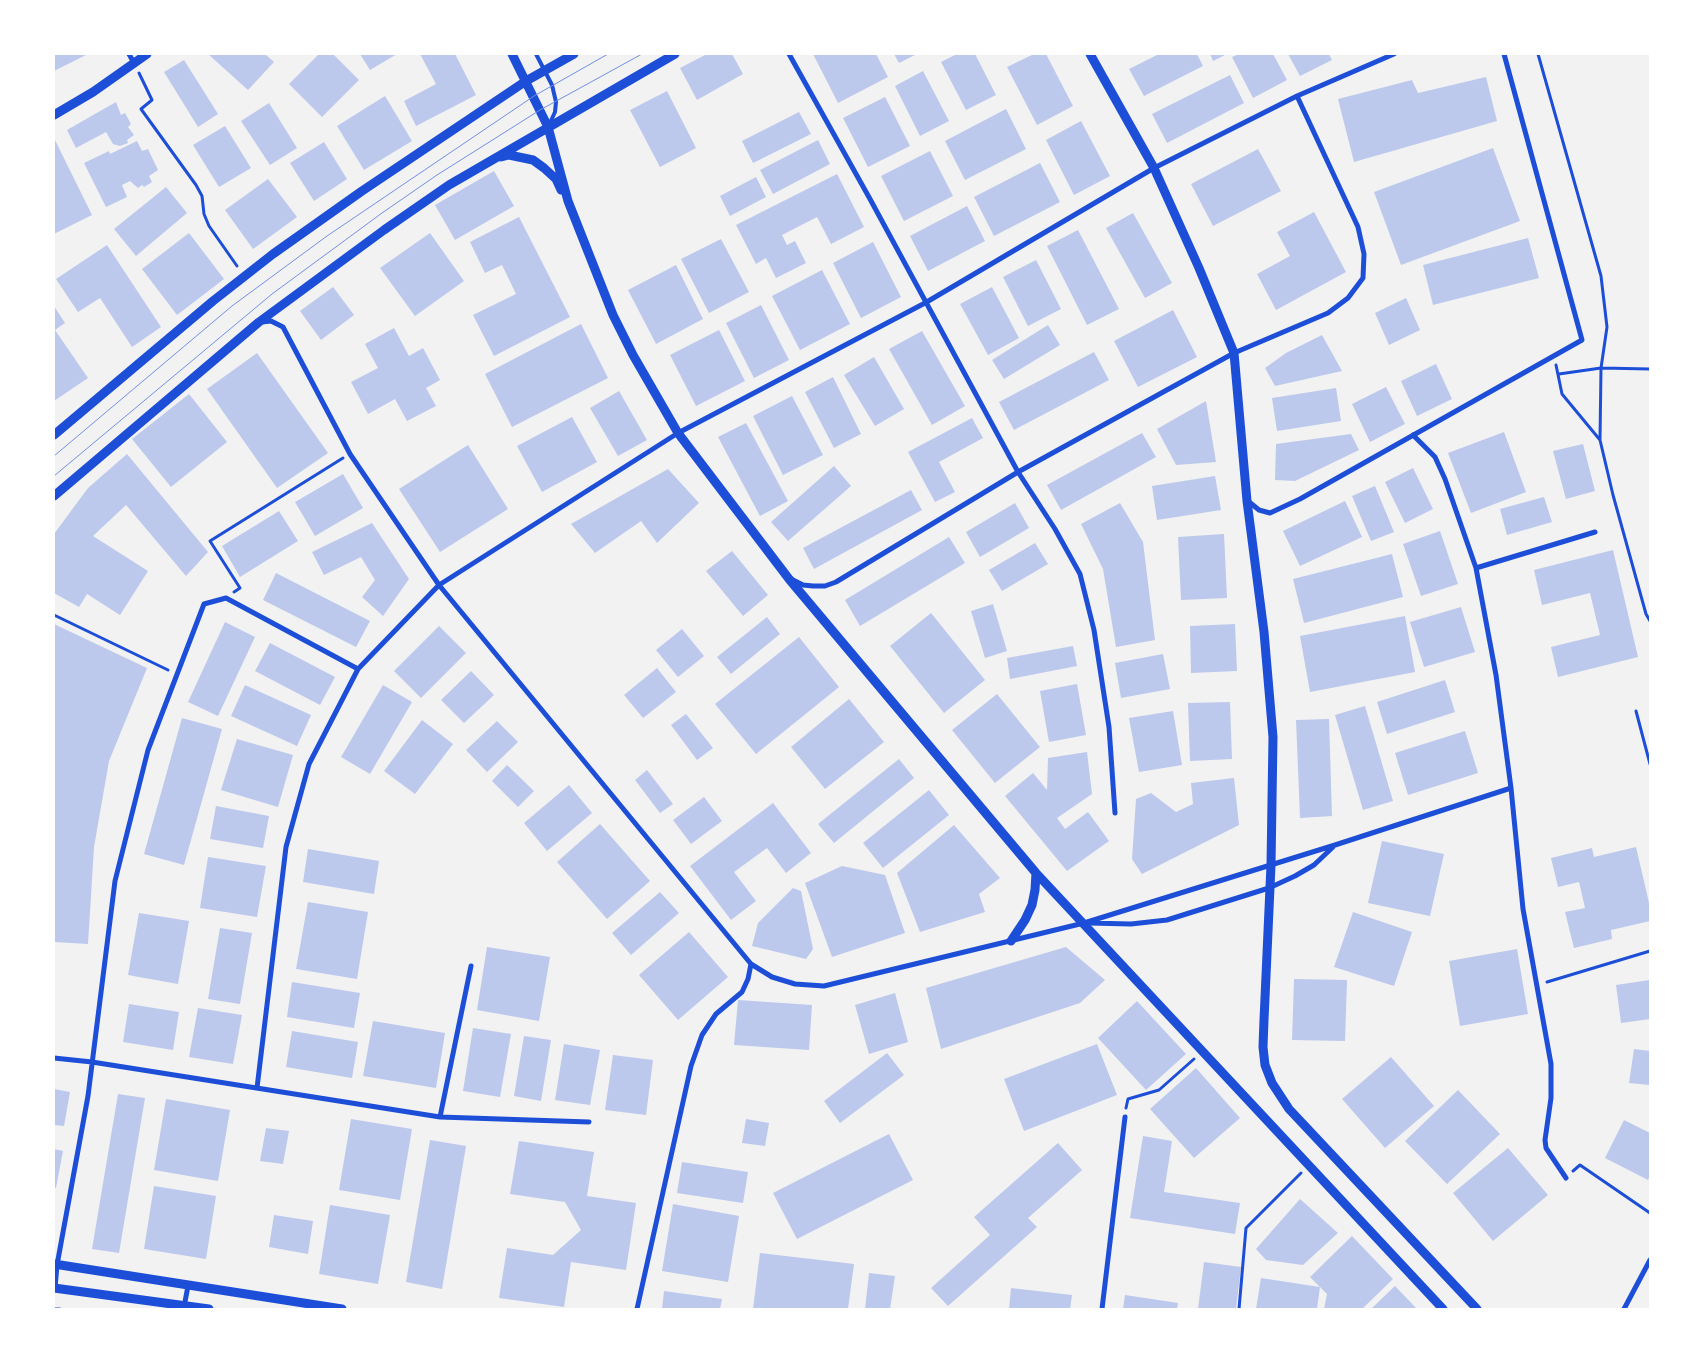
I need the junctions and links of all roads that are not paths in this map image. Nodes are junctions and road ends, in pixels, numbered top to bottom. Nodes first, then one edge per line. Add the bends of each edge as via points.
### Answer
1 (129, 54) edge
2 (147, 54) edge
3 (512, 54) edge
4 (536, 54) edge
5 (574, 54) edge
6 (675, 54) edge
7 (789, 54) edge
8 (1090, 54) edge
9 (1394, 54) edge
10 (1504, 54) edge
11 (135, 63) junction
12 (545, 71) junction
13 (526, 81) junction
14 (1297, 96) junction
15 (54, 115) edge
16 (548, 127) junction
17 (494, 158) junction
18 (1154, 168) junction
19 (568, 201) junction
20 (925, 303) junction
21 (259, 322) junction
22 (1234, 353) junction
23 (678, 433) junction
24 (54, 435) edge
25 (1413, 435) junction
26 (1018, 472) junction
27 (54, 496) edge
28 (1247, 501) junction
29 (1594, 532) dead end
30 (1476, 568) junction
31 (789, 579) junction
32 (439, 585) junction
33 (358, 669) junction
34 (1511, 788) junction
35 (1115, 813) dead end
36 (1335, 846) junction
37 (1271, 865) junction
38 (1036, 873) junction
39 (1270, 888) junction
40 (1084, 923) junction
41 (1011, 941) junction
42 (751, 964) junction
43 (471, 966) dead end
44 (54, 1058) edge
45 (92, 1062) junction
46 (257, 1088) junction
47 (440, 1117) junction
48 (1125, 1117) road end
49 (589, 1122) dead end
50 (1566, 1178) road end
51 (1650, 1260) edge
52 (56, 1264) edge
53 (188, 1286) junction
54 (54, 1288) edge
55 (184, 1307) edge
56 (209, 1309) edge
57 (342, 1309) edge
58 (637, 1309) edge
59 (1102, 1309) edge
60 (1443, 1309) edge
61 (1477, 1309) edge
62 (1624, 1309) edge

1 - 11 street
2 - 11 street
3 - 13 street
4 - 12 lane
5 - 12 street
6 - 16 street
7 - 20 street
8 - 18 street
9 - 14 street
10 - 25 street via 1582,340
11 - 15 street
12 - 13 street
12 - 16 lane via 556,102
13 - 16 street
13 - 24 street via 362,191 244,276
14 - 18 street
14 - 22 street via 1358,227 1364,254 1363,278 1348,298 1328,313
16 - 17 street
16 - 19 street
17 - 19 street via 509,155 533,160 556,180
17 - 21 street via 384,230
18 - 20 street
18 - 22 street
19 - 23 street via 613,315
20 - 23 street
20 - 26 street
21 - 27 street
21 - 32 street via 271,321 283,327 350,454
22 - 26 street
22 - 28 street
23 - 31 street
23 - 32 street
25 - 28 street via 1270,513
25 - 30 street via 1435,457
26 - 31 street via 836,582 813,586
26 - 35 street via 1080,574 1094,630 1109,727
28 - 37 street via 1264,632 1273,737
29 - 30 street
30 - 34 street via 1494,665
31 - 38 street
32 - 33 street
32 - 42 street
33 - 45 street via 226,598 204,604 148,750 115,881
33 - 46 street via 309,764 286,848
34 - 36 street
34 - 50 street via 1523,909 1551,1064 1546,1148
36 - 37 street
36 - 39 street via 1314,865
37 - 39 street
37 - 40 street
38 - 40 street
38 - 41 street via 1032,905
39 - 40 street via 1167,920 1131,924
39 - 61 street via 1263,1046 1265,1065 1272,1083 1290,1109
40 - 41 street
40 - 60 street
41 - 42 street via 824,986 796,984 772,977
42 - 58 street via 742,992 716,1014 702,1035 691,1066
43 - 47 street
44 - 45 street
45 - 46 street
45 - 52 street
46 - 47 street
47 - 49 street
48 - 59 street
51 - 62 street
52 - 53 street
52 - 54 street
53 - 55 street
53 - 57 street
54 - 55 street
55 - 56 street

